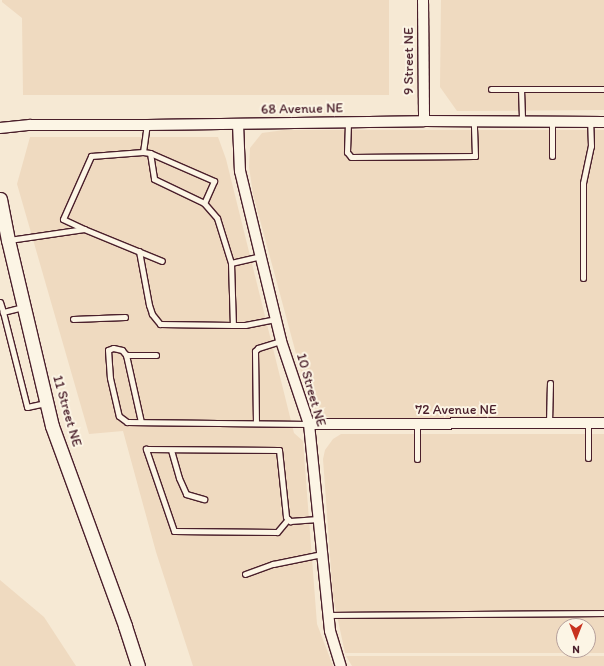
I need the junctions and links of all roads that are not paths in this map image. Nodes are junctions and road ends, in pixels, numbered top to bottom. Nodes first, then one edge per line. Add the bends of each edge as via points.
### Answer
1 (423, 0) edge
2 (491, 89) dead end
3 (521, 89) junction
4 (604, 89) edge
5 (424, 121) junction
6 (474, 121) junction
7 (522, 121) junction
8 (552, 121) junction
9 (590, 122) junction
10 (604, 122) edge
11 (348, 123) junction
12 (238, 124) junction
13 (146, 125) junction
14 (0, 128) edge
15 (143, 152) junction
16 (150, 153) junction
17 (552, 156) dead end
18 (0, 199) edge
19 (204, 203) junction
20 (84, 229) junction
21 (8, 240) junction
22 (139, 251) junction
23 (261, 256) junction
24 (162, 261) dead end
25 (231, 263) junction
26 (582, 278) dead end
27 (0, 302) edge
28 (24, 307) junction
29 (3, 312) junction
30 (125, 317) dead end
31 (73, 319) dead end
32 (276, 319) junction
33 (233, 325) junction
34 (281, 341) junction
35 (126, 355) junction
36 (156, 355) dead end
37 (550, 384) dead end
38 (47, 403) junction
39 (141, 422) junction
40 (256, 423) junction
41 (549, 423) junction
42 (588, 423) junction
43 (604, 423) edge
44 (308, 424) junction
45 (417, 424) junction
46 (171, 450) junction
47 (588, 458) dead end
48 (418, 459) dead end
49 (204, 499) dead end
50 (288, 519) junction
51 (318, 519) junction
52 (322, 554) junction
53 (245, 574) dead end
54 (604, 613) edge
55 (328, 615) junction
56 (125, 626) junction
57 (138, 666) edge
58 (145, 666) edge
59 (341, 666) edge

1 - 5 street, 9 Street NE
2 - 3 lane
3 - 4 lane
3 - 7 lane
5 - 6 street, 68 Avenue NE
5 - 11 street, 68 Avenue NE
6 - 7 street, 68 Avenue NE
6 - 11 lane via 475,156 351,157 347,152
7 - 8 street, 68 Avenue NE
8 - 9 street, 68 Avenue NE
8 - 17 lane
9 - 10 street, 68 Avenue NE
9 - 26 lane via 591,146 583,183
11 - 12 street, 68 Avenue NE
12 - 13 street, 68 Avenue NE
12 - 23 street, 10 Street NE via 240,171
13 - 14 street, 68 Avenue NE via 30,125
13 - 15 lane
15 - 16 lane
15 - 20 lane via 90,156 63,219
16 - 19 lane via 154,179
16 - 19 lane via 214,181
18 - 21 street, 11 Street NE
19 - 25 lane via 217,218
20 - 21 lane
20 - 22 lane
21 - 28 street, 11 Street NE
22 - 24 lane
22 - 33 lane via 149,304 152,314 160,324
23 - 25 lane
23 - 32 street, 10 Street NE
25 - 33 lane
27 - 29 lane
28 - 29 lane
28 - 38 street, 11 Street NE
29 - 38 lane via 27,407
30 - 31 lane
32 - 33 lane
32 - 34 street, 10 Street NE
34 - 40 lane via 255,351
34 - 44 street, 10 Street NE
35 - 36 lane
35 - 39 lane
35 - 39 lane via 122,350 108,350 110,378 119,416 127,422
37 - 41 lane
38 - 56 street, 11 Street NE via 52,426
39 - 40 lane
40 - 44 lane
41 - 42 street, 72 Avenue NE
41 - 45 street, 72 Avenue NE
42 - 43 street, 72 Avenue NE
42 - 47 lane
44 - 45 street, 72 Avenue NE
44 - 51 street, 10 Street NE
45 - 48 lane
46 - 49 lane via 186,494
46 - 50 lane via 278,450
46 - 50 lane via 146,450 174,531 277,532
50 - 51 lane
51 - 52 street, 10 Street NE
52 - 53 lane via 274,564
52 - 55 street, 10 Street NE
54 - 55 lane
55 - 59 street, 10 Street NE via 330,631
56 - 57 street, 11 Street NE
56 - 58 street, 11 Street NE

